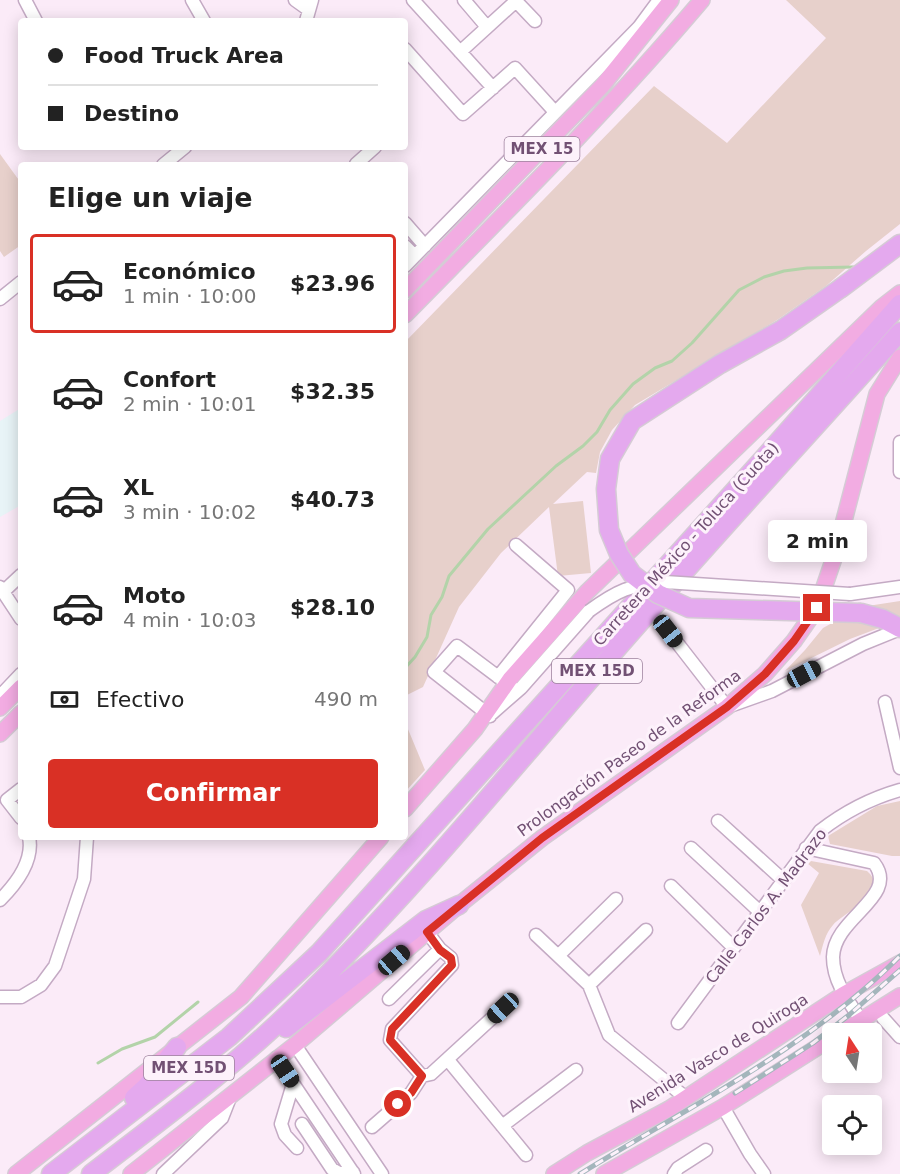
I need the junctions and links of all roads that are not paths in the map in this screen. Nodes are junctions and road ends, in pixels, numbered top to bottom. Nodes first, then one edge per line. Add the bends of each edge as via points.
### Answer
1 (25, 0) edge
2 (192, 0) edge
3 (294, 0) edge
4 (412, 0) edge
5 (464, 0) edge
6 (515, 0) edge
7 (659, 0) edge
8 (671, 0) edge
9 (702, 0) edge
10 (309, 10) edge
11 (34, 18) edge
12 (202, 18) edge
13 (535, 21) dead end
14 (487, 27) junction
15 (408, 51) edge
16 (460, 52) junction
17 (493, 88) junction
18 (555, 112) junction
19 (181, 150) edge
20 (372, 150) edge
21 (167, 162) edge
22 (358, 162) edge
23 (408, 226) edge
24 (900, 244) edge
25 (425, 246) junction
26 (408, 249) edge
27 (415, 256) junction
28 (408, 263) edge
29 (18, 284) edge
30 (408, 287) edge
31 (900, 293) edge
32 (0, 299) edge
33 (900, 304) edge
34 (408, 312) edge
35 (900, 332) edge
36 (900, 357) edge
37 (900, 442) edge
38 (900, 466) edge
39 (900, 472) edge
40 (516, 545) dead end
41 (18, 577) edge
42 (900, 587) edge
43 (2, 589) edge
44 (18, 614) edge
45 (900, 629) edge
46 (668, 631) dead end
47 (537, 639) junction
48 (18, 677) edge
49 (507, 684) junction
50 (18, 690) edge
51 (0, 696) edge
52 (885, 702) dead end
53 (727, 707) junction
54 (0, 708) edge
55 (488, 714) junction
56 (18, 716) edge
57 (0, 734) edge
58 (900, 768) edge
59 (18, 790) edge
60 (900, 790) edge
61 (4, 796) edge
62 (408, 806) edge
63 (18, 814) edge
64 (718, 821) dead end
65 (29, 840) edge
66 (87, 840) edge
67 (378, 840) edge
68 (691, 848) dead end
69 (806, 848) junction
70 (783, 880) junction
71 (671, 886) dead end
72 (616, 899) dead end
73 (0, 900) edge
74 (459, 905) junction
75 (760, 912) junction
76 (646, 930) dead end
77 (427, 932) junction
78 (536, 935) dead end
79 (733, 947) junction
80 (440, 950) junction
81 (558, 955) junction
82 (900, 963) edge
83 (589, 985) junction
84 (844, 994) junction
85 (900, 996) edge
86 (0, 997) edge
87 (389, 999) dead end
88 (503, 1008) dead end
89 (883, 1018) dead end
90 (861, 1020) junction
91 (678, 1023) dead end
92 (856, 1023) edge
93 (900, 1038) edge
94 (822, 1044) edge
95 (295, 1045) junction
96 (177, 1047) junction
97 (246, 1051) junction
98 (276, 1058) junction
99 (448, 1060) junction
100 (576, 1070) dead end
101 (422, 1076) junction
102 (293, 1084) junction
103 (231, 1095) junction
104 (686, 1098) junction
105 (723, 1107) junction
106 (302, 1124) dead end
107 (502, 1126) junction
108 (372, 1127) dead end
109 (297, 1148) dead end
110 (706, 1150) dead end
111 (79, 1153) junction
112 (526, 1155) dead end
113 (354, 1173) edge
114 (609, 1173) edge
115 (16, 1174) edge
116 (51, 1174) edge
117 (91, 1174) edge
118 (131, 1174) edge
119 (163, 1174) edge
120 (382, 1174) edge
121 (554, 1174) edge
122 (674, 1174) edge
123 (764, 1174) edge

1 - 11 street
2 - 12 street
3 - 10 street
4 - 16 street
5 - 14 street
6 - 13 street
6 - 14 street
7 - 18 street via 639,27
8 - 30 main road, MEX 15 via 602,86
9 - 34 main road, MEX 15 via 556,160
14 - 16 street
15 - 17 street via 463,114
16 - 17 street
17 - 18 street via 515,68
18 - 25 street
19 - 21 street
20 - 22 street
23 - 25 street
24 - 45 highway, bridge via 781,330 632,421 610,459 606,489 609,530 619,554 632,574 658,594 689,608 861,614 883,619
25 - 27 street
26 - 27 street
27 - 28 street
29 - 32 street
31 - 47 main road
33 - 111 highway, Carretera México - Toluca (Cuota) / MEX 15D via 319,953 229,1037
35 - 97 highway, Carretera México - Toluca (Cuota) / MEX 15D via 642,619 380,920
36 - 53 main road, Prolongación Paseo de la Reforma via 877,394 835,555 817,608 765,674
37 - 38 street
38 - 39 street
40 - 47 street via 568,590
41 - 43 street
42 - 49 street, bridge via 850,594 665,582 637,585 612,594 589,611
43 - 44 street
45 - 53 street via 772,691
46 - 53 street
47 - 49 main road
48 - 51 street
49 - 55 main road
49 - 55 street via 457,646 434,672
50 - 54 main road
52 - 58 street
53 - 74 main road, Prolongación Paseo de la Reforma via 542,838
55 - 62 main road
56 - 57 main road
59 - 61 street
60 - 69 street, Calle Carlos A. Madrazo via 881,795 832,822
61 - 63 street
64 - 70 street
65 - 73 street via 28,858 15,886
66 - 86 street via 84,879 55,966 41,985 21,997
67 - 96 main road via 241,997
68 - 75 street
69 - 70 street, Calle Carlos A. Madrazo
69 - 84 street via 874,864 885,879 878,897 844,929 837,941 834,965
70 - 75 street, Calle Carlos A. Madrazo
71 - 79 street
72 - 81 street
74 - 77 main road, Prolongación Paseo de la Reforma
74 - 97 highway via 426,920 294,1023
75 - 79 street, Calle Carlos A. Madrazo
76 - 83 street
77 - 80 street
77 - 95 main road, Prolongación Paseo de la Reforma
78 - 81 street
79 - 91 street, Calle Carlos A. Madrazo
80 - 87 street
80 - 101 street via 451,958 452,965 392,1029 390,1040
81 - 83 street
82 - 84 main road, Avenida Vasco de Quiroga
83 - 104 street via 609,1035
84 - 90 street
84 - 104 main road, Avenida Vasco de Quiroga
85 - 90 main road
88 - 99 street
89 - 93 street
90 - 92 main road
94 - 105 main road
95 - 98 main road, Prolongación Paseo de la Reforma
95 - 120 street
96 - 111 highway via 146,1088 103,1125
96 - 115 main road
97 - 117 highway, Carretera México - Toluca (Cuota) / MEX 15D
98 - 102 street
98 - 103 main road, Prolongación Paseo de la Reforma
99 - 101 street via 431,1074
99 - 107 street
100 - 107 street
101 - 108 street via 411,1093
102 - 109 street via 281,1124
102 - 113 street
103 - 118 main road, Prolongación Paseo de la Reforma
103 - 119 street via 222,1119
104 - 121 main road, Avenida Vasco de Quiroga
105 - 114 main road
105 - 123 street
106 - 113 street via 332,1168 339,1173
107 - 112 street
110 - 122 street
111 - 116 highway, Carretera México - Toluca (Cuota) / MEX 15D

